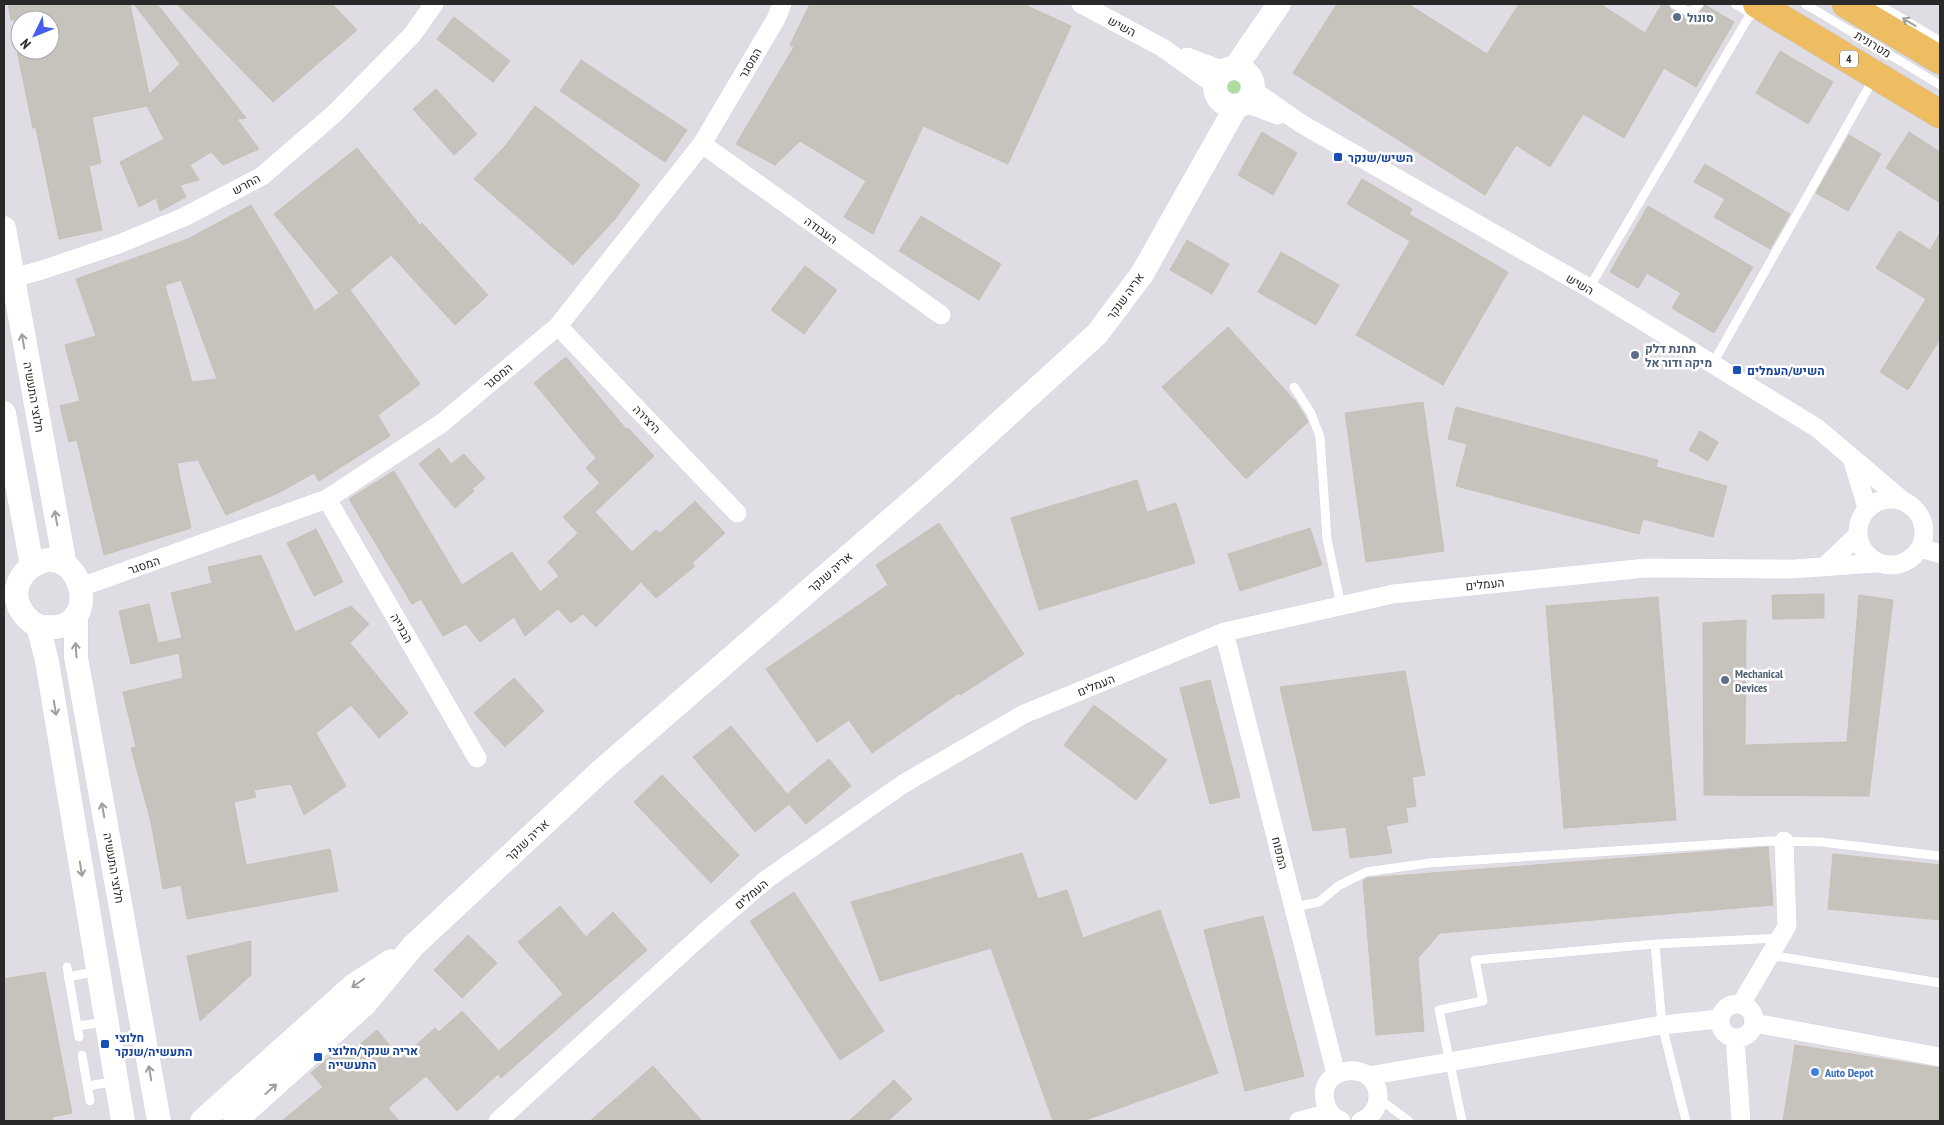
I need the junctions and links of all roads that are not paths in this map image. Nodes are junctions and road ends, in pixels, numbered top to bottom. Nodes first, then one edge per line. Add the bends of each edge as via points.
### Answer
1 (434, 4) edge
2 (782, 4) edge
3 (1081, 4) edge
4 (1280, 4) edge
5 (1674, 4) edge
6 (1699, 4) edge
7 (1735, 4) edge
8 (1805, 4) edge
9 (1846, 4) edge
10 (1878, 4) edge
11 (1756, 12) edge
12 (1940, 41) edge
13 (1940, 60) edge
14 (1861, 80) dead end
15 (1940, 85) edge
16 (1235, 88) junction
17 (1940, 114) edge
18 (702, 144) junction
19 (4, 228) edge
20 (8, 278) edge
21 (1589, 288) junction
22 (941, 315) dead end
23 (558, 326) junction
24 (1712, 365) junction
25 (1294, 387) dead end
26 (4, 413) edge
27 (1852, 458) junction
28 (9, 477) edge
29 (327, 499) junction
30 (1902, 500) junction
31 (1867, 508) junction
32 (737, 513) dead end
33 (1922, 520) junction
34 (1940, 527) edge
35 (1858, 535) junction
36 (1921, 548) junction
37 (1940, 554) edge
38 (1877, 563) junction
39 (32, 566) junction
40 (65, 566) junction
41 (1824, 567) junction
42 (81, 587) junction
43 (10, 605) edge
44 (1341, 605) junction
45 (76, 614) junction
46 (38, 626) junction
47 (1224, 632) junction
48 (477, 758) dead end
49 (1784, 841) junction
50 (1940, 856) edge
51 (1294, 907) junction
52 (1780, 938) junction
53 (1655, 944) junction
54 (413, 946) junction
55 (1770, 955) junction
56 (66, 967) dead end
57 (98, 972) junction
58 (68, 977) junction
59 (1940, 983) edge
60 (1742, 1004) junction
61 (1719, 1019) junction
62 (106, 1022) junction
63 (1754, 1022) junction
64 (1662, 1025) junction
65 (77, 1026) junction
66 (79, 1037) dead end
67 (1735, 1038) junction
68 (82, 1055) dead end
69 (1940, 1057) edge
70 (1448, 1062) junction
71 (1336, 1074) junction
72 (1368, 1076) junction
73 (116, 1081) junction
74 (88, 1086) junction
75 (1378, 1098) junction
76 (90, 1101) dead end
77 (1336, 1117) edge
78 (123, 1121) edge
79 (159, 1121) edge
80 (202, 1121) edge
81 (235, 1121) edge
82 (498, 1121) edge
83 (1299, 1121) edge
84 (1361, 1121) edge
85 (1410, 1121) edge
86 (1462, 1121) edge
87 (1686, 1121) edge
88 (1741, 1121) edge

1 - 20 street, החרש via 412,35 334,114 262,176 184,217 119,244 39,272
2 - 18 street, המסגר
3 - 16 street, השיש
4 - 16 street, אריה שנקר
5 - 6 lane via 1687,11 1693,11
7 - 11 lane
8 - 15 lane, מטרונית
9 - 13 highway
12 -> 10 lane
11 - 17 highway, 4
11 - 21 lane
14 - 24 lane via 1874,88
16 - 21 street, השיש
16 - 54 street, אריה שנקר via 1204,163 1142,274 1097,334 933,484 603,769
18 - 22 street, העבודה
18 - 23 street, המסגר
19 - 20 street, חלוצי התעשיה
40 -> 20 street, חלוצי התעשיה
21 - 24 street, השיש
23 - 29 street, המסגר via 442,423
23 - 32 street, היצירה
24 - 27 street, השיש via 1817,428
25 - 44 lane via 1311,413 1320,437 1327,538
26 - 28 street
27 - 30 street, השיש
27 - 31 street
28 - 39 street
29 - 42 street, המסגר
29 - 48 street, הבנייה
30 - 31 street via 1887,498
30 - 33 street via 1916,508
31 - 35 street via 1861,517
33 - 34 street
33 - 36 street via 1924,538
35 - 38 street via 1865,553
35 - 41 street
36 - 37 street
36 - 38 street via 1907,562 1897,565
38 - 41 street, העמלים
39 - 40 street via 54,562
39 - 43 street via 18,582
40 - 42 street, חלוצי התעשיה via 74,572
41 - 44 street, העמלים via 1646,568 1393,594
42 - 45 street, חלוצי התעשיה via 81,604
43 - 46 street
44 - 47 street, העמלים
45 - 46 street via 59,627
79 -> 45 street, חלוצי התעשיה via 76,657
46 -> 57 street via 47,661
47 - 51 street, המפוח
47 - 82 street, העמלים via 1024,714 903,784 768,880 704,932
49 - 50 lane via 1821,842
49 - 51 lane via 1429,863 1366,872 1338,886 1318,902
49 - 52 street via 1787,926
51 - 71 street, המפוח
52 - 53 lane
52 - 55 street
53 - 64 lane
53 - 70 lane via 1475,960 1483,1002 1439,1010
54 -> 80 street, אריה שנקר via 354,985
81 -> 54 street, אריה שנקר via 365,1004
55 - 59 lane
55 - 60 street
56 - 58 lane
57 - 58 lane
57 - 62 street
58 - 65 lane
60 - 61 street via 1728,1005
60 - 63 street via 1752,1012
61 - 64 street
61 - 67 street via 1722,1030
62 - 65 lane
62 - 73 street
63 - 67 street via 1746,1036
63 - 69 street
64 - 70 street
64 - 87 lane
65 - 66 lane
67 - 88 street
68 - 74 lane
70 - 72 street
70 - 86 lane
71 - 72 street via 1353,1070
71 - 77 street via 1330,1080 1324,1097
72 - 75 street via 1374,1082
73 - 74 lane
73 - 78 street
74 - 76 lane
75 - 84 street via 1371,1115
75 - 85 lane
77 - 83 street

